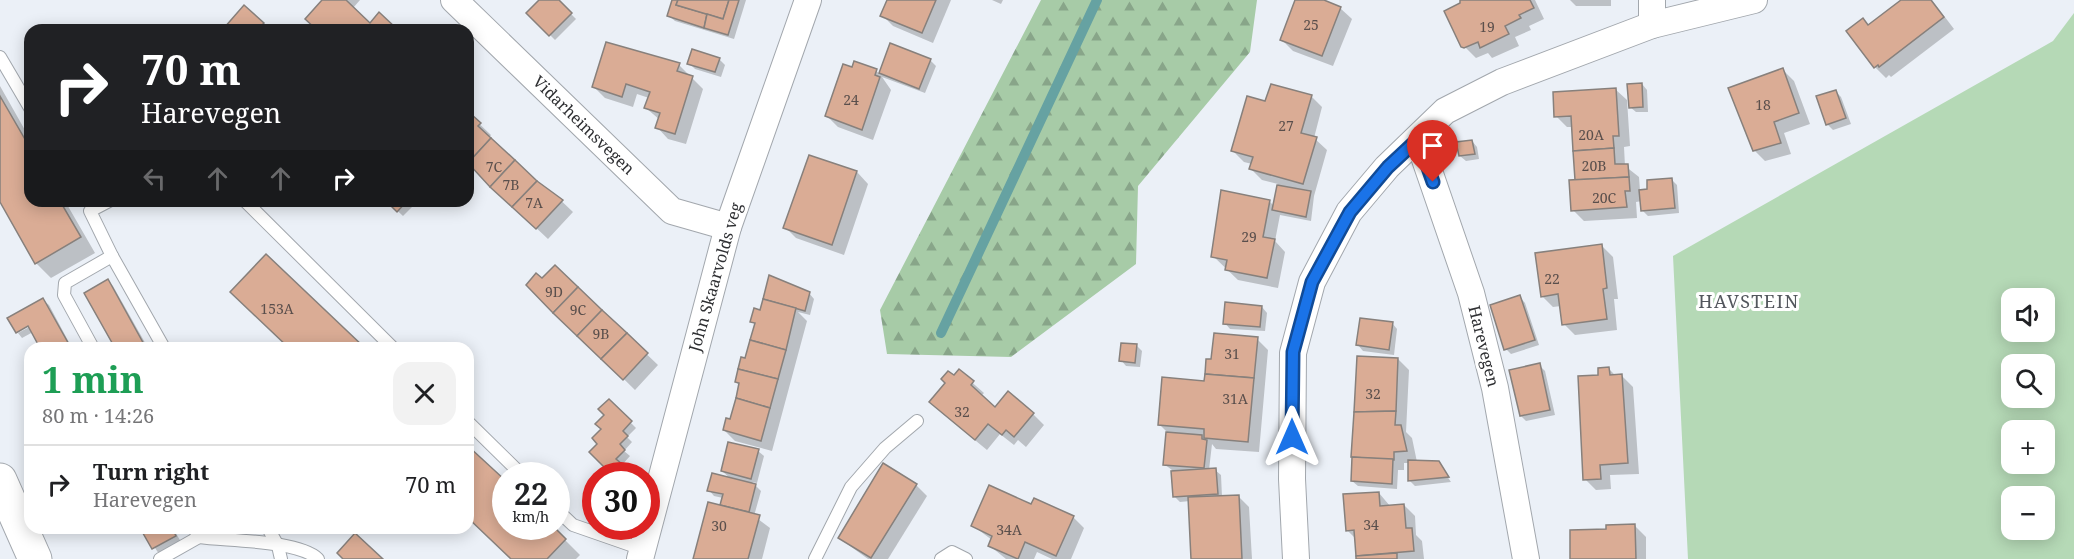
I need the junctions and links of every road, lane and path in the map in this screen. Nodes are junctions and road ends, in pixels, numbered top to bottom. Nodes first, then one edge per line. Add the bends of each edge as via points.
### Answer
1 (454, 0) edge
2 (808, 0) edge
3 (1754, 0) edge
4 (1652, 12) edge
5 (0, 57) edge
6 (24, 98) edge
7 (1418, 139) junction
8 (87, 207) edge
9 (250, 207) edge
10 (728, 227) junction
11 (111, 256) junction
12 (90, 342) edge
13 (161, 342) edge
14 (387, 342) edge
15 (917, 421) dead end
16 (474, 428) edge
17 (509, 462) edge
18 (0, 480) edge
19 (570, 522) edge
20 (196, 534) edge
21 (203, 534) edge
22 (271, 534) edge
23 (278, 546) junction
24 (641, 554) edge
25 (34, 559) edge
26 (160, 559) edge
27 (281, 559) edge
28 (318, 559) edge
29 (815, 559) edge
30 (940, 559) edge
31 (966, 559) edge
32 (1296, 559) edge
33 (1526, 559) edge

1 - 10 street, Vidarheimsvegen via 672,211
2 - 10 street, John Skaarvolds veg
3 - 4 street
4 - 7 street via 1445,111
5 - 6 lane
7 - 32 street via 1350,212 1312,282 1293,352
7 - 33 street, Harevegen via 1471,292 1495,388
8 - 11 lane
9 - 14 lane
10 - 24 street, John Skaarvolds veg
11 - 12 lane via 65,283 64,295
11 - 13 lane
15 - 29 lane via 885,448 851,488
16 - 17 lane
18 - 25 main road
19 - 24 lane
20 - 26 lane
21 - 23 lane
22 - 23 lane
23 - 27 lane
23 - 28 lane via 310,552
30 - 31 lane via 952,552

